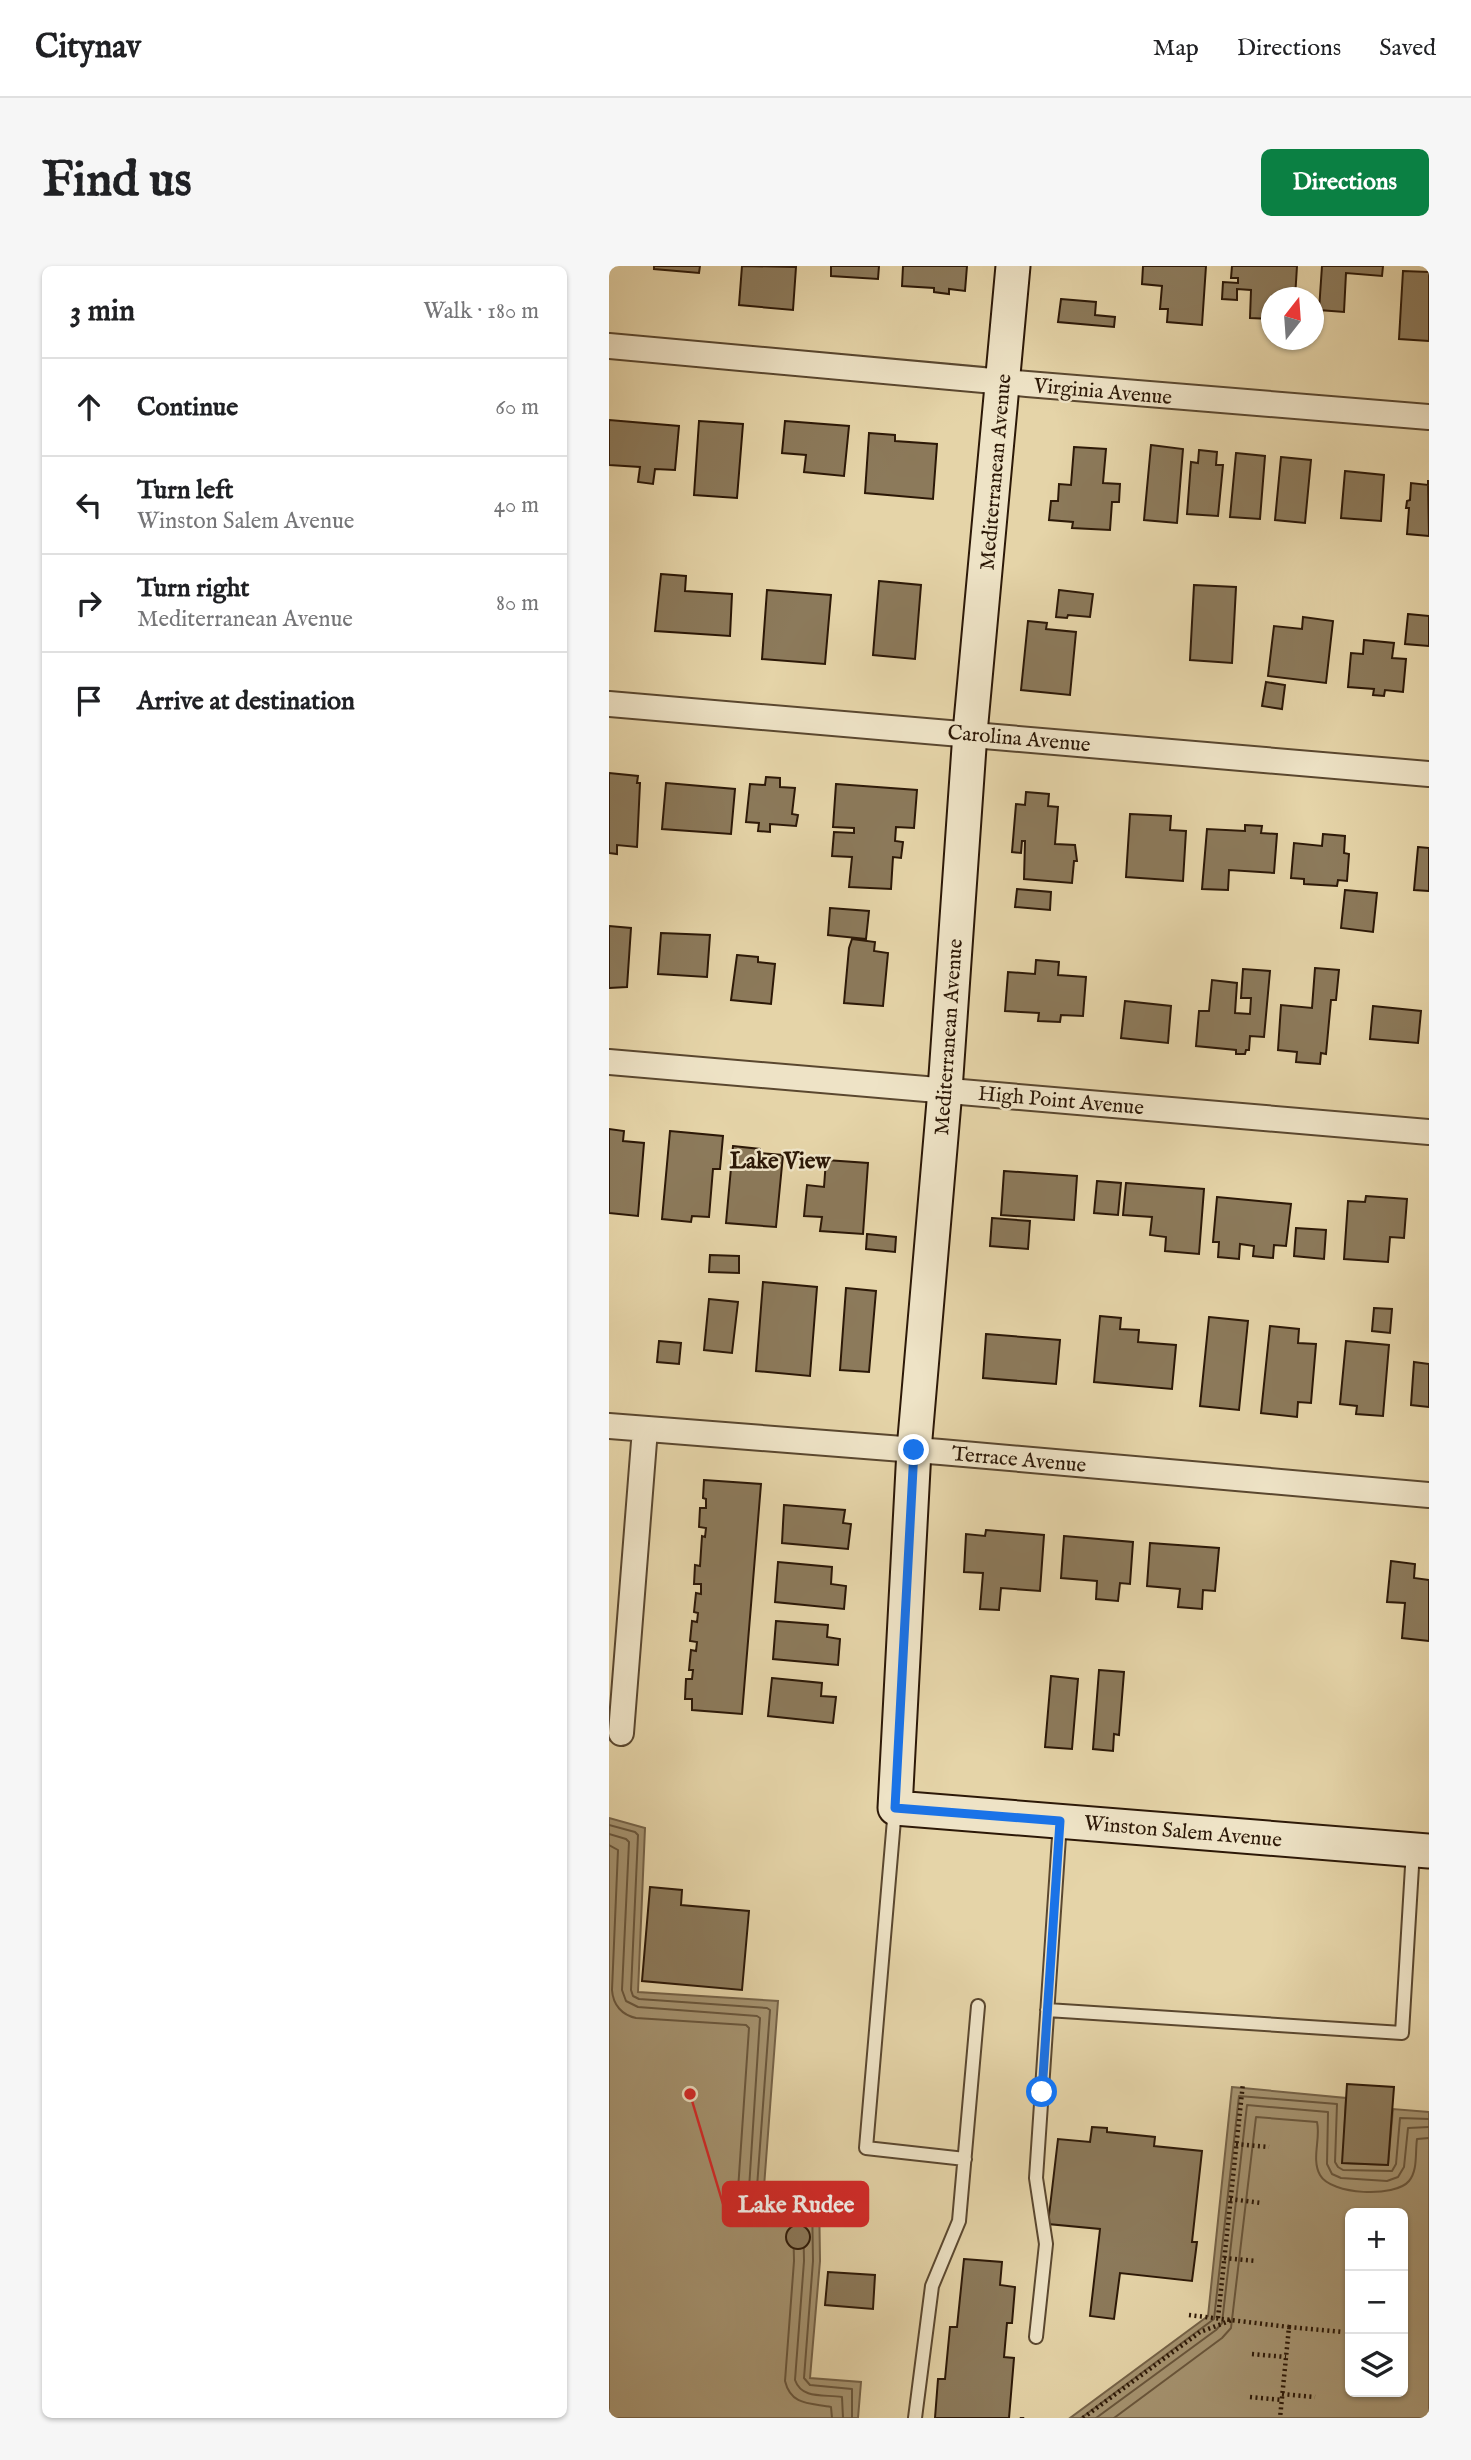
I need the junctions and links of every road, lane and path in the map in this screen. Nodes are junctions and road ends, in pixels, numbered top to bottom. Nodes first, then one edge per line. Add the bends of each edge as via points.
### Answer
1 (1013, 266) edge
2 (609, 346) edge
3 (1003, 382) junction
4 (1429, 417) edge
5 (609, 704) edge
6 (970, 733) junction
7 (1429, 774) edge
8 (609, 1062) edge
9 (945, 1090) junction
10 (1429, 1132) edge
11 (609, 1426) edge
12 (645, 1429) junction
13 (914, 1450) junction
14 (1429, 1496) edge
15 (621, 1733) dead end
16 (895, 1808) junction
17 (1060, 1821) junction
18 (1421, 1850) edge
19 (978, 2006) dead end
20 (1047, 2010) junction
21 (1243, 2083) dead end
22 (1236, 2144) junction
23 (1269, 2147) dead end
24 (965, 2159) junction
25 (1230, 2199) junction
26 (1262, 2203) dead end
27 (1224, 2258) junction
28 (1257, 2261) dead end
29 (1189, 2315) dead end
30 (1218, 2318) junction
31 (1233, 2320) junction
32 (1289, 2327) junction
33 (1343, 2332) dead end
34 (1036, 2337) dead end
35 (1252, 2354) dead end
36 (1286, 2357) junction
37 (1250, 2397) dead end
38 (1282, 2397) junction
39 (1315, 2397) dead end
40 (915, 2418) edge
41 (1083, 2418) edge
42 (1280, 2418) edge

1 - 3 street, Mediterranean Avenue
2 - 3 street, Virginia Avenue
3 - 4 street, Virginia Avenue
3 - 6 street, Mediterranean Avenue
5 - 6 street, Carolina Avenue
6 - 7 street, Carolina Avenue
6 - 9 street, Mediterranean Avenue
8 - 9 street, High Point Avenue
9 - 10 street, High Point Avenue
9 - 13 street, Mediterranean Avenue
11 - 12 street, Terrace Avenue
12 - 13 street, Terrace Avenue
12 - 15 street
13 - 14 street, Terrace Avenue
13 - 16 street, Mediterranean Avenue
16 - 17 street, Winston Salem Avenue
16 - 24 lane via 866,2148
17 - 18 street, Winston Salem Avenue
17 - 20 lane
18 - 20 lane via 1402,2033
19 - 24 lane
20 - 34 lane via 1036,2178 1046,2244
21 - 22 path
22 - 23 path
22 - 25 path
24 - 40 lane via 959,2221 932,2286
25 - 26 path
25 - 27 path
27 - 28 path
27 - 30 path
29 - 30 path
30 - 31 path
31 - 32 path
31 - 41 path via 1200,2332
32 - 33 path
32 - 36 path
35 - 36 path
36 - 38 path
37 - 38 path
38 - 39 path
38 - 42 path

